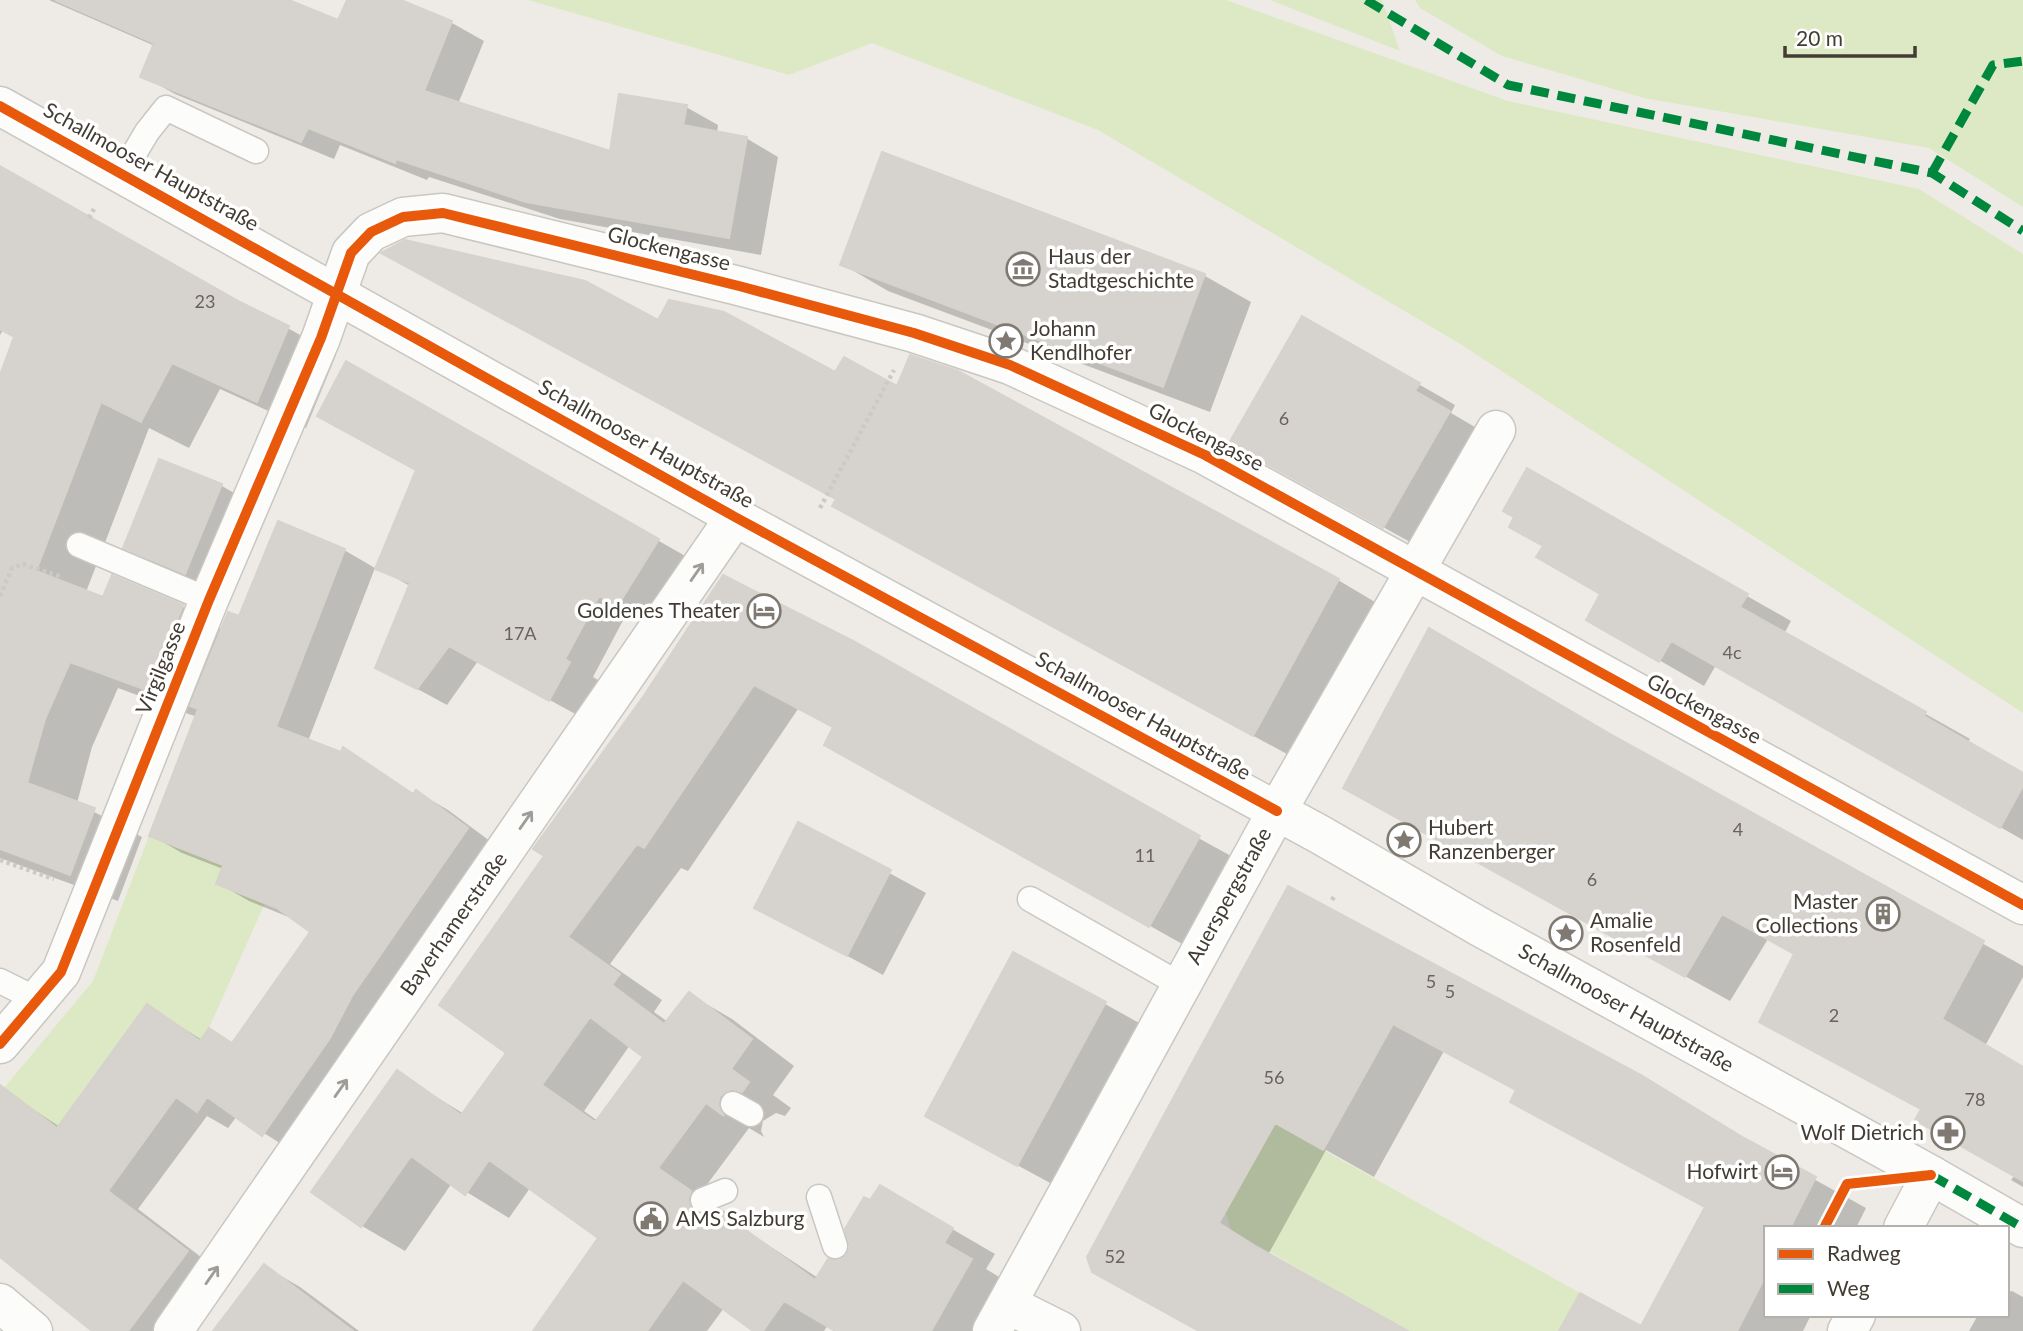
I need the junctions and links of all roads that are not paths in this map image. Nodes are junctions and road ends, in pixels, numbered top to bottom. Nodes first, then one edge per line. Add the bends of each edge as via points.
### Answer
1 (0, 106) edge
2 (256, 152) dead end
3 (122, 174) junction
4 (335, 291) junction
5 (1496, 430) dead end
6 (735, 517) junction
7 (79, 545) dead end
8 (1415, 572) junction
9 (209, 600) junction
10 (1277, 811) junction
11 (1030, 899) dead end
12 (2023, 905) edge
13 (0, 981) edge
14 (1181, 985) junction
15 (38, 1000) junction
16 (0, 1044) edge
17 (1931, 1175) junction
18 (819, 1197) dead end
19 (1904, 1226) edge
20 (2023, 1228) edge
21 (835, 1246) dead end
22 (0, 1303) edge
23 (1000, 1317) edge
24 (33, 1331) edge
25 (173, 1331) edge
26 (1061, 1331) edge

1 - 3 street, Schallmooser Hauptstraße
2 - 3 lane via 166,108
3 - 4 street, Schallmooser Hauptstraße
4 - 6 street, Schallmooser Hauptstraße
4 - 8 street, Glockengasse via 351,253 371,232 403,217 443,213 739,286 914,333 1010,365 1205,455
4 - 9 street, Virgilgasse via 321,338
5 - 8 street, Auerspergstraße
6 - 10 street, Schallmooser Hauptstraße
25 -> 6 street, Bayerhamerstraße
7 - 9 lane
8 - 10 street, Auerspergstraße
8 - 12 street, Glockengasse
9 - 15 street, Virgilgasse via 61,972
10 - 14 street, Auerspergstraße
10 - 17 street, Schallmooser Hauptstraße via 1480,928
11 - 14 lane
13 - 15 lane
14 - 23 street, Auerspergstraße
15 - 16 street, Virgilgasse
17 - 19 street
17 - 20 street, Schallmooser Hauptstraße
18 - 21 lane
22 - 24 street
23 - 26 street

